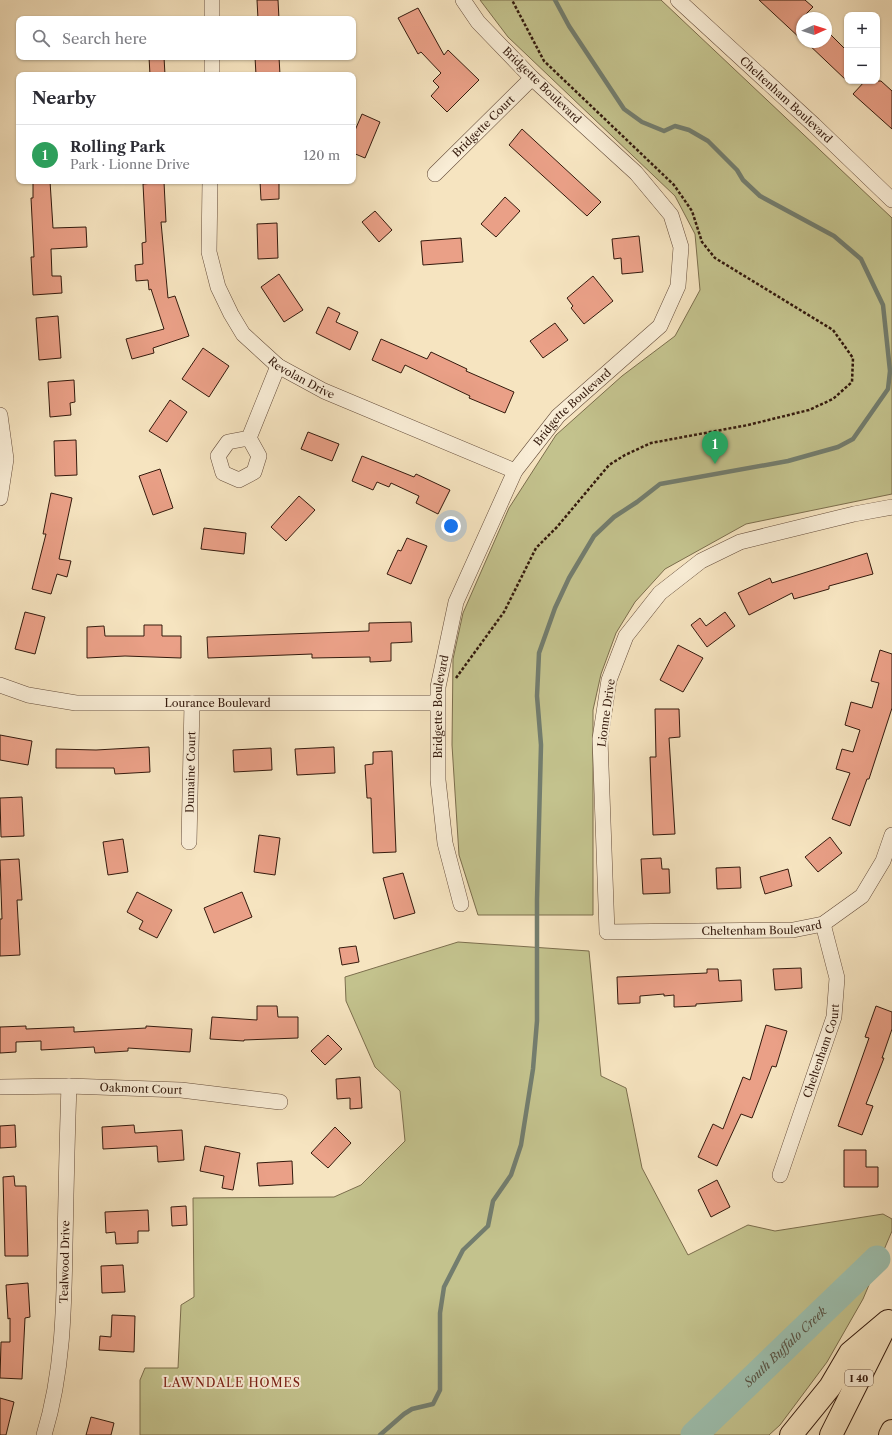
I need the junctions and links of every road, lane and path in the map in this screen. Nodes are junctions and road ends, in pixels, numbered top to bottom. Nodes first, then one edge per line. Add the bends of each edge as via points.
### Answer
1 (212, 0) edge
2 (463, 0) edge
3 (678, 0) edge
4 (212, 16) edge
5 (212, 60) edge
6 (212, 72) edge
7 (532, 78) junction
8 (436, 174) dead end
9 (210, 184) edge
10 (892, 200) edge
11 (278, 366) junction
12 (0, 415) edge
13 (249, 438) dead end
14 (515, 471) junction
15 (0, 498) edge
16 (892, 507) edge
17 (0, 685) edge
18 (192, 703) junction
19 (437, 703) junction
20 (892, 835) edge
21 (189, 842) dead end
22 (461, 904) dead end
23 (823, 924) junction
24 (607, 932) joint
25 (68, 1086) junction
26 (0, 1087) edge
27 (280, 1102) dead end
28 (780, 1175) dead end
29 (890, 1317) edge
30 (892, 1431) edge
31 (44, 1435) edge
32 (791, 1435) edge
33 (831, 1435) edge
34 (890, 1435) edge

1 - 4 street
2 - 7 street, Bridgette Boulevard via 478,22
3 - 10 street, Cheltenham Boulevard
5 - 6 street
7 - 8 street, Bridgette Court
7 - 14 street, Bridgette Boulevard via 636,173 671,215 681,247 678,286 660,326 558,416
9 - 11 street, Revolan Drive via 209,252 218,287 243,334
11 - 13 street
11 - 14 street, Revolan Drive via 324,391
12 - 15 street via 6,459
14 - 19 street, Bridgette Boulevard via 456,602
16 - 24 street, Lionne Drive via 740,542 701,561 660,592 626,636 609,680 600,739
17 - 18 street, Lourance Boulevard via 28,695 76,703
18 - 19 street, Lourance Boulevard
18 - 21 street, Dumaine Court
19 - 22 street, Bridgette Boulevard via 438,780 445,843
20 - 23 street, Cheltenham Boulevard via 883,861 862,896
23 - 24 street, Cheltenham Boulevard via 794,930
23 - 28 street, Cheltenham Court via 837,978 834,1017
25 - 26 street, Oakmont Court
25 - 27 street, Oakmont Court via 181,1090
25 - 31 street, Tealwood Drive via 64,1307 60,1362 52,1409
29 - 32 highway via 850,1353 830,1386
29 - 33 highway, I 40
30 - 34 highway

